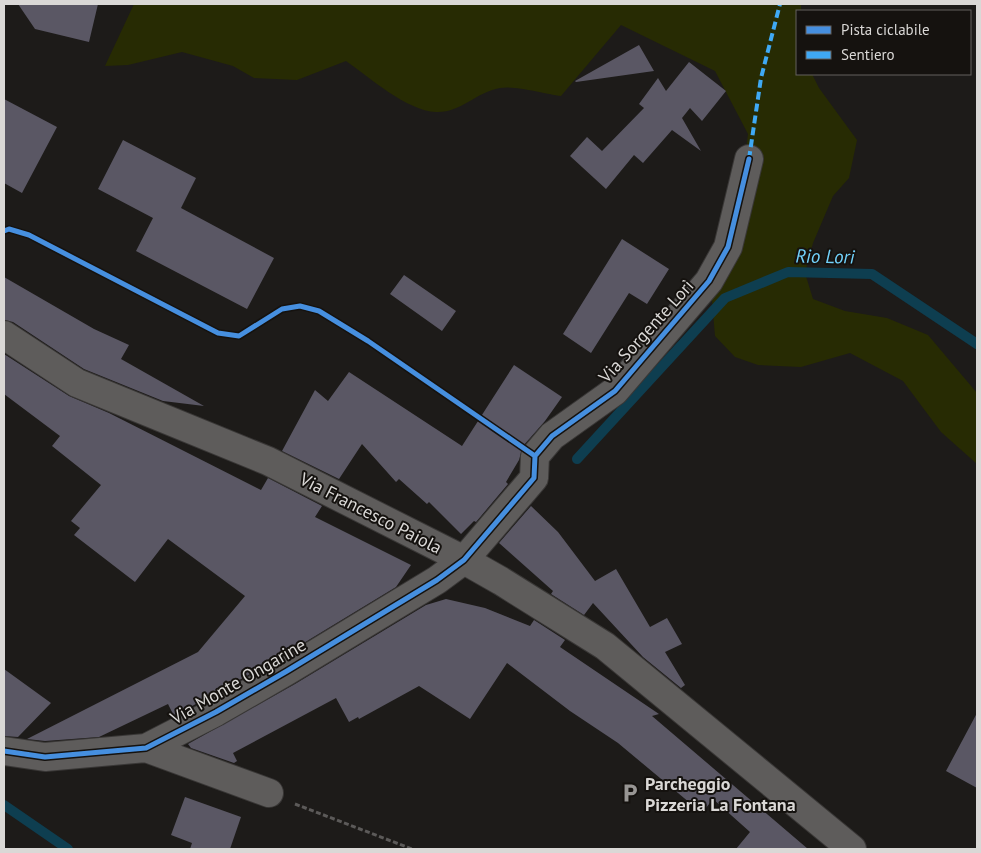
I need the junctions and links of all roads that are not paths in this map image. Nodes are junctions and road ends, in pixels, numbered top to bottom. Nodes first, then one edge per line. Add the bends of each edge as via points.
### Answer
1 (749, 159) dead end
2 (4, 335) edge
3 (464, 560) junction
4 (146, 748) junction
5 (4, 751) edge
6 (269, 793) road end
7 (852, 849) edge

1 - 3 street, Via Sorgente Lorì via 728,247 709,281 614,391 552,436 535,456 534,478
2 - 3 street, Via Francesco Paiola via 77,383 268,461
3 - 4 street, Via Monte Ongarine via 437,580 216,712
3 - 7 street, Via Francesco Paiola via 605,646
4 - 5 street, Via Monte Ongarine via 45,757
4 - 6 street

